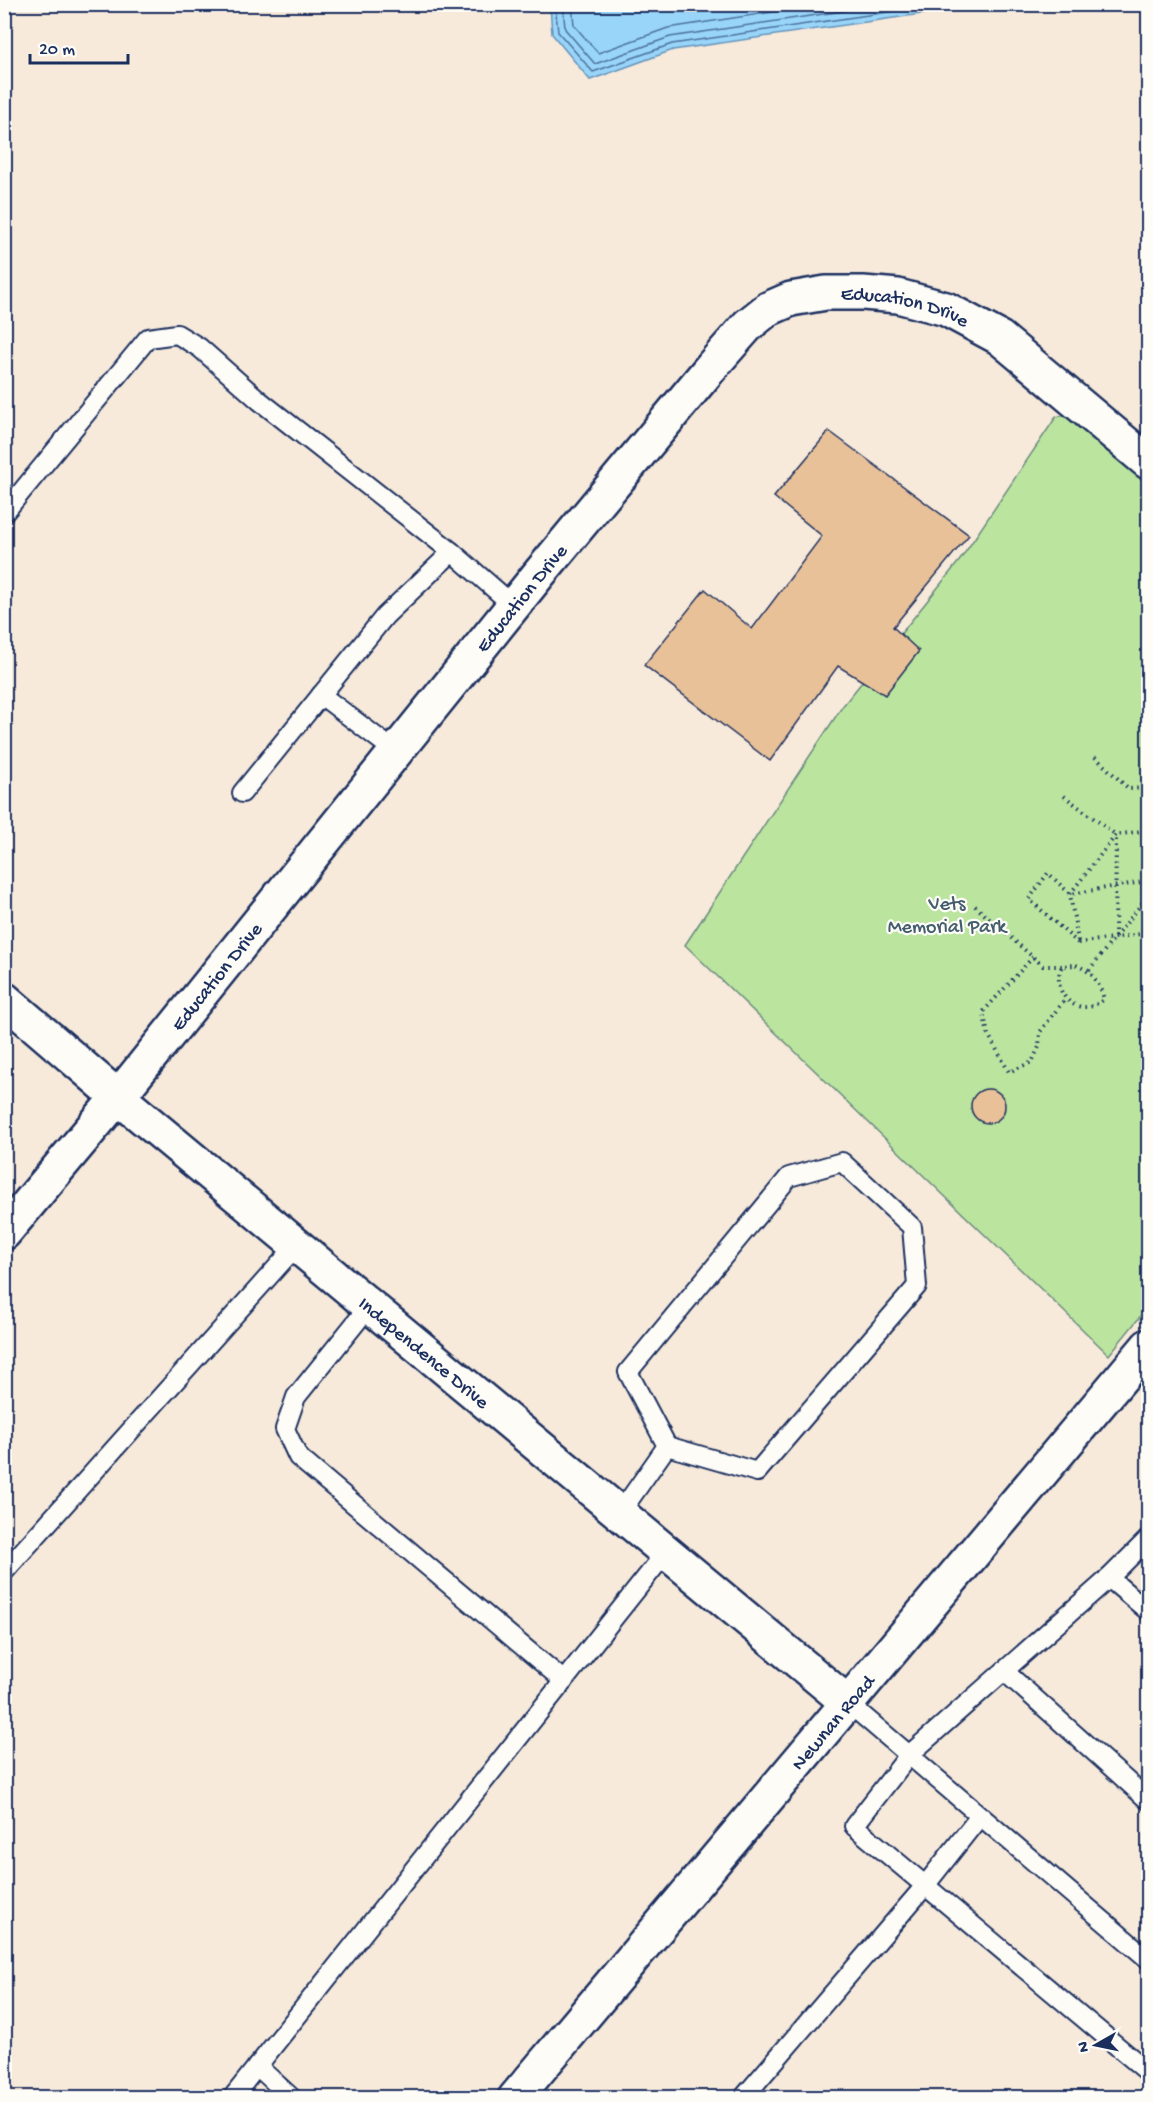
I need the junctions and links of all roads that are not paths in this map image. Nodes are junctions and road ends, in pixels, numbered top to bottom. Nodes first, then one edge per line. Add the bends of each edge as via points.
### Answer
1 (1149, 462) edge
2 (4, 513) edge
3 (452, 552) junction
4 (514, 606) junction
5 (321, 695) junction
6 (396, 752) junction
7 (242, 793) dead end
8 (4, 999) edge
9 (118, 1097) junction
10 (4, 1233) edge
11 (297, 1245) junction
12 (370, 1305) junction
13 (1149, 1346) edge
14 (667, 1446) junction
15 (620, 1513) junction
16 (1149, 1539) edge
17 (667, 1551) junction
18 (4, 1572) edge
19 (1109, 1578) junction
20 (1149, 1611) edge
21 (1004, 1671) junction
22 (564, 1681) junction
23 (846, 1702) junction
24 (909, 1755) junction
25 (1149, 1800) edge
26 (981, 1816) junction
27 (924, 1887) junction
28 (1149, 1959) edge
29 (257, 2066) junction
30 (1149, 2072) edge
31 (232, 2097) edge
32 (292, 2097) edge
33 (514, 2097) edge
34 (743, 2097) edge

1 - 4 street, Education Drive via 1000,338 946,309 898,296 863,293 826,293 791,299 768,309 748,325
2 - 3 lane via 148,338 177,334 200,348 260,401
3 - 4 lane
3 - 5 lane via 386,616
4 - 6 street, Education Drive
5 - 6 lane
5 - 7 lane
6 - 9 street, Education Drive
8 - 9 street, Independence Drive
9 - 10 street, Education Drive
9 - 11 street, Independence Drive
11 - 12 street, Independence Drive
11 - 18 lane
12 - 15 street, Independence Drive
12 - 22 lane via 296,1396 285,1429 298,1457
13 - 23 street, Newnan Road
14 - 14 lane via 628,1372 789,1177 842,1162 912,1227 918,1286 758,1473
14 - 15 lane
15 - 17 street, Independence Drive
16 - 19 lane
17 - 22 lane
17 - 23 street, Independence Drive
19 - 20 lane
19 - 21 lane
21 - 24 lane
21 - 25 lane
22 - 29 lane
23 - 24 lane
23 - 33 street, Newnan Road
24 - 26 lane
24 - 27 lane via 854,1826
26 - 27 lane
26 - 28 lane
27 - 30 lane
27 - 34 lane
29 - 31 lane
29 - 32 lane

